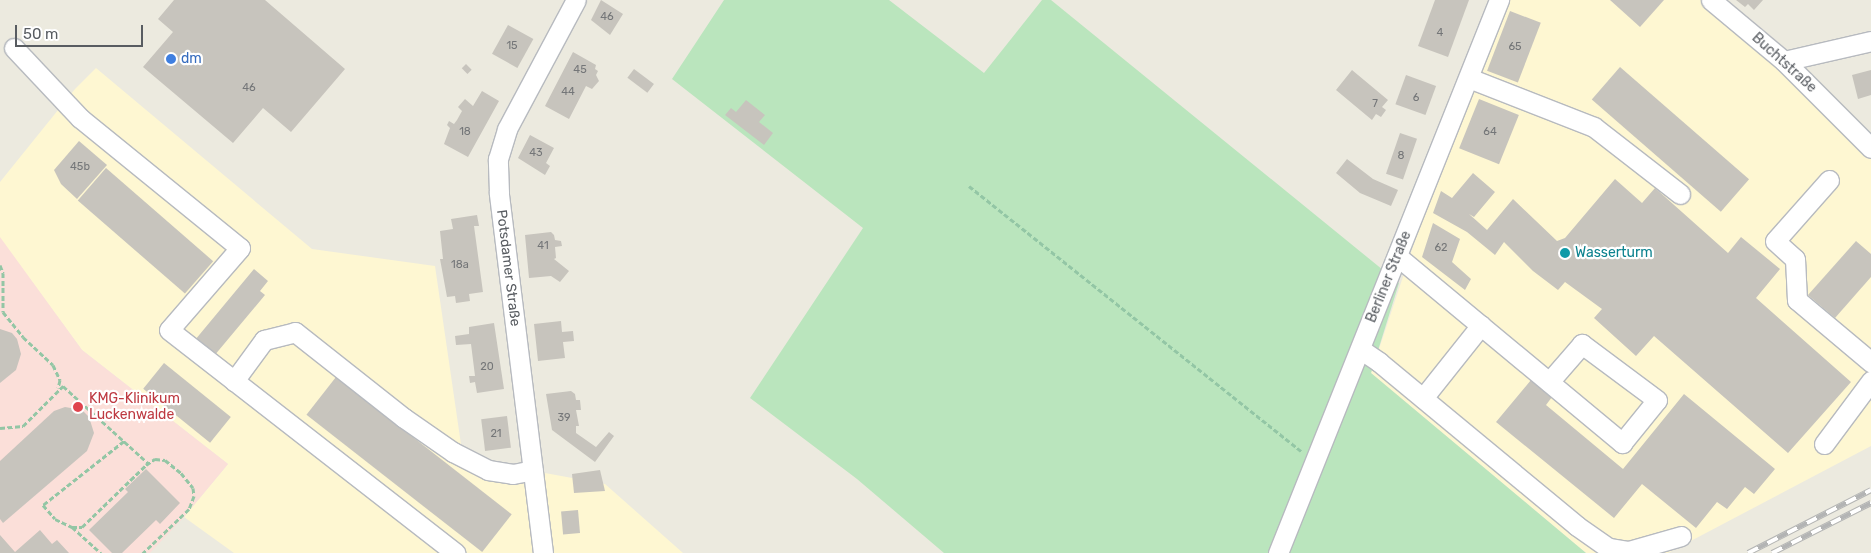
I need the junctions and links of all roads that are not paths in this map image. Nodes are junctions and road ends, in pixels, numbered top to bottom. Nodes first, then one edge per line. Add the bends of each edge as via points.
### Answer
1 (576, 0) edge
2 (1499, 0) edge
3 (1711, 0) edge
4 (1871, 41) edge
5 (14, 48) dead end
6 (1784, 61) junction
7 (1469, 78) junction
8 (1871, 148) edge
9 (1829, 180) dead end
10 (1680, 194) dead end
11 (1397, 256) junction
12 (1481, 325) junction
13 (1360, 349) junction
14 (1871, 362) edge
15 (234, 381) junction
16 (1871, 381) edge
17 (1549, 382) junction
18 (1423, 398) junction
19 (1824, 444) dead end
20 (533, 470) junction
21 (1681, 536) dead end
22 (454, 553) edge
23 (543, 553) edge
24 (1278, 553) edge

1 - 20 street, Potsdamer Straße via 507,129 498,158 498,193
2 - 7 street, Berliner Straße
3 - 6 street, Buchtstraße
4 - 6 street
5 - 15 street via 80,118 240,248 169,330
6 - 8 street, Buchtstraße
7 - 10 street via 1594,126
7 - 11 street, Berliner Straße
9 - 14 street via 1775,241 1795,259 1796,300
11 - 12 street
11 - 13 street, Berliner Straße
12 - 17 street
12 - 18 street
13 - 18 street
13 - 24 street, Berliner Straße
15 - 20 street via 264,340 295,332 404,418 453,452 488,470 513,474
15 - 22 street
16 - 19 street
17 - 17 street via 1622,443 1657,400 1582,344
18 - 21 street via 1608,548 1629,551
20 - 23 street, Potsdamer Straße

